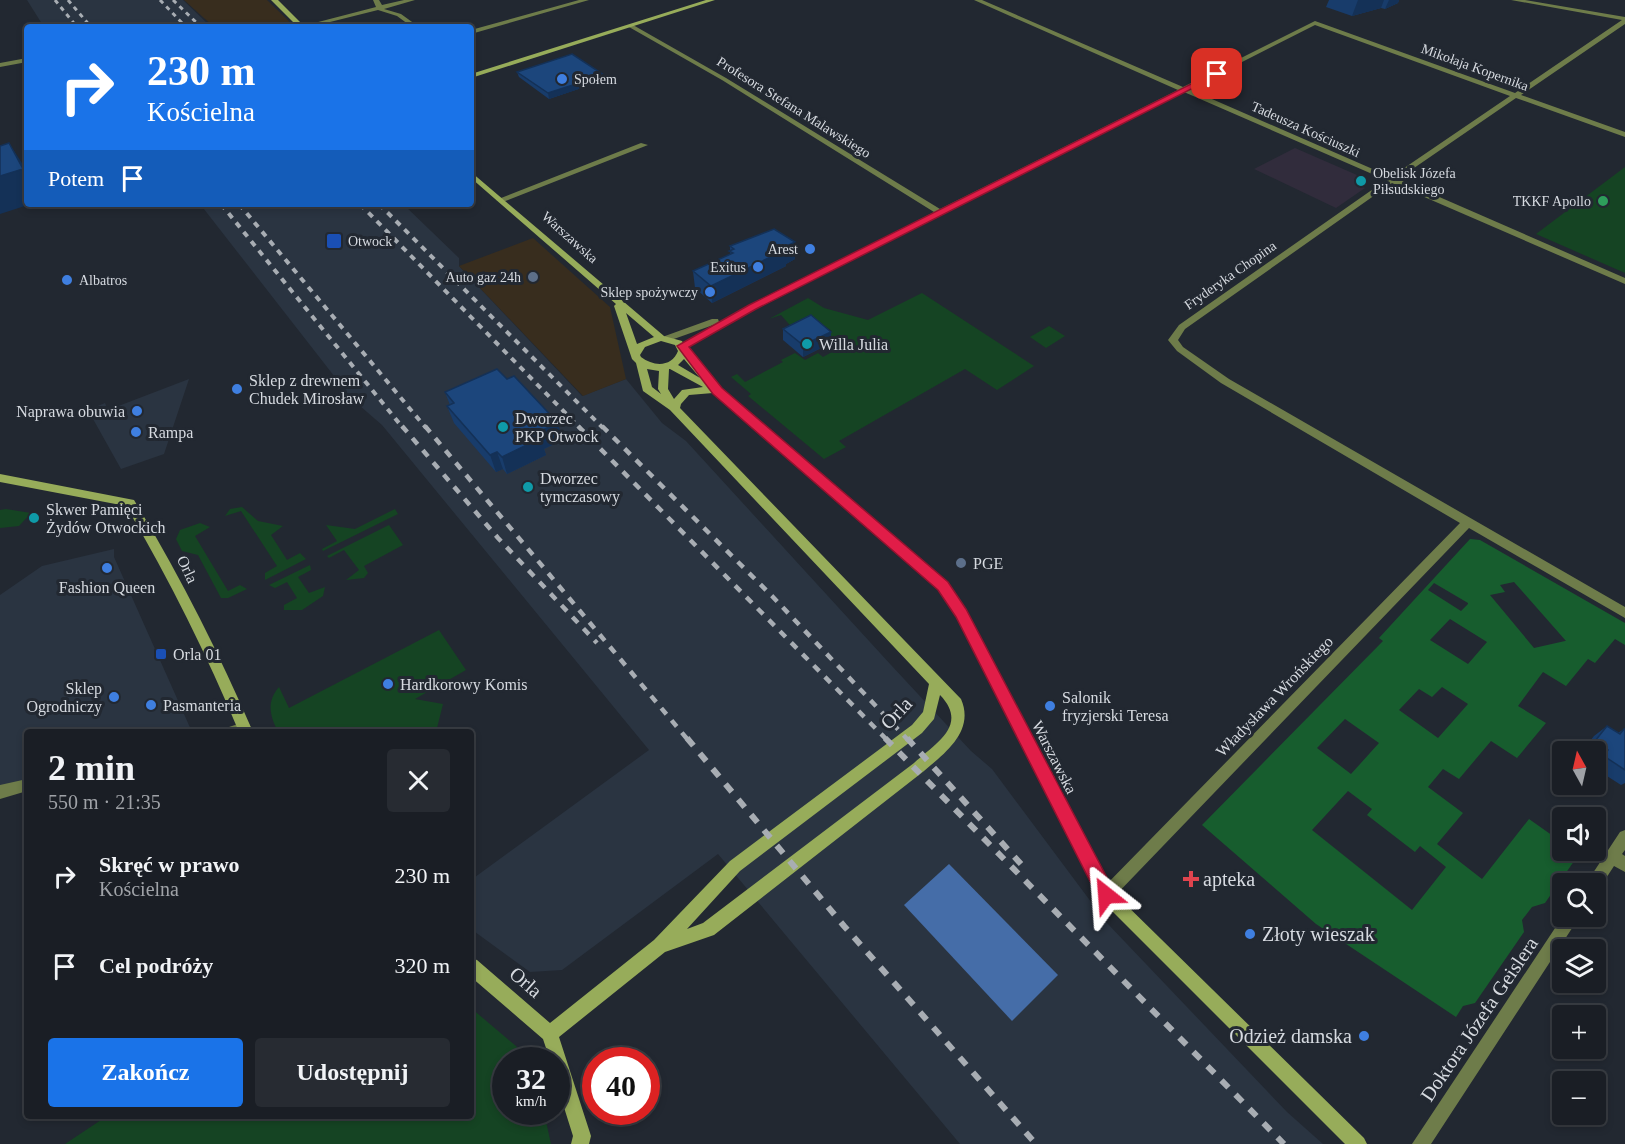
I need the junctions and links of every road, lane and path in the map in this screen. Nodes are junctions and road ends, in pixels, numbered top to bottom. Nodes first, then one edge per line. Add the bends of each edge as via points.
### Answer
1 (274, 0) edge
2 (376, 0) edge
3 (412, 0) edge
4 (586, 0) edge
5 (712, 0) edge
6 (977, 0) edge
7 (1514, 0) edge
8 (380, 8) junction
9 (1625, 20) edge
10 (299, 24) edge
11 (314, 24) edge
12 (412, 24) edge
13 (631, 26) junction
14 (474, 31) edge
15 (24, 60) edge
16 (0, 64) edge
17 (474, 75) edge
18 (1185, 90) junction
19 (1516, 95) junction
20 (1625, 135) edge
21 (644, 145) dead end
22 (24, 166) edge
23 (0, 173) edge
24 (474, 177) edge
25 (1392, 181) junction
26 (500, 200) junction
27 (941, 213) junction
28 (1625, 281) edge
29 (617, 302) junction
30 (753, 307) junction
31 (665, 338) junction
32 (683, 349) junction
33 (638, 358) junction
34 (667, 366) junction
35 (717, 391) junction
36 (675, 409) junction
37 (5, 479) edge
38 (1467, 522) junction
39 (1625, 613) edge
40 (936, 683) junction
41 (239, 729) edge
42 (24, 786) edge
43 (0, 792) edge
44 (1625, 837) edge
45 (1619, 861) edge
46 (1606, 873) edge
47 (1106, 895) junction
48 (1565, 927) edge
49 (660, 946) junction
50 (474, 969) edge
51 (550, 1034) junction
52 (584, 1141) edge
53 (1358, 1144) edge
54 (1421, 1144) edge

1 - 10 main road
2 - 8 street
3 - 8 street
4 - 14 street
5 - 13 main road
6 - 18 street, Tadeusza Kościuszki
7 - 9 street
8 - 11 street
8 - 12 street
9 - 19 street, Fryderyka Chopina
13 - 17 main road
13 - 27 street, Profesora Stefana Malawskiego
15 - 16 street
18 - 19 street, Mikołaja Kopernika via 1315,23
18 - 25 street, Tadeusza Kościuszki
18 - 27 street
19 - 20 street, Mikołaja Kopernika
19 - 25 street, Fryderyka Chopina
21 - 26 street
22 - 23 street
24 - 26 main road, Warszawska
25 - 28 street, Tadeusza Kościuszki
25 - 38 street, Fryderyka Chopina via 1182,327 1173,340 1180,349 1249,395
26 - 29 main road, Warszawska
27 - 30 street
29 - 31 main road, Warszawska
29 - 33 main road, Warszawska
30 - 31 street
30 - 32 street
31 - 32 main road, Warszawska
31 - 33 main road via 641,345
32 - 34 main road via 680,359
32 - 35 main road, Warszawska
33 - 34 main road via 651,367
33 - 36 main road, Warszawska via 647,389
34 - 35 main road, Warszawska
34 - 36 main road, Warszawska via 663,389
35 - 36 main road via 686,392
35 - 47 main road, Warszawska via 943,586 961,613
36 - 40 main road, Warszawska
37 - 41 main road, Orla via 130,503 226,685
38 - 39 street, Fryderyka Chopina
38 - 47 street, Władysława Wrońskiego
40 - 49 main road, Orla via 929,716 917,729 735,866
40 - 49 main road, Orla via 956,704 958,723 950,740 708,929
42 - 43 street
44 - 45 street
45 - 46 street
47 - 53 main road, Warszawska
48 - 54 street, Doktora Józefa Geislera
49 - 51 main road, Orla
50 - 51 main road, Orla
51 - 52 main road

